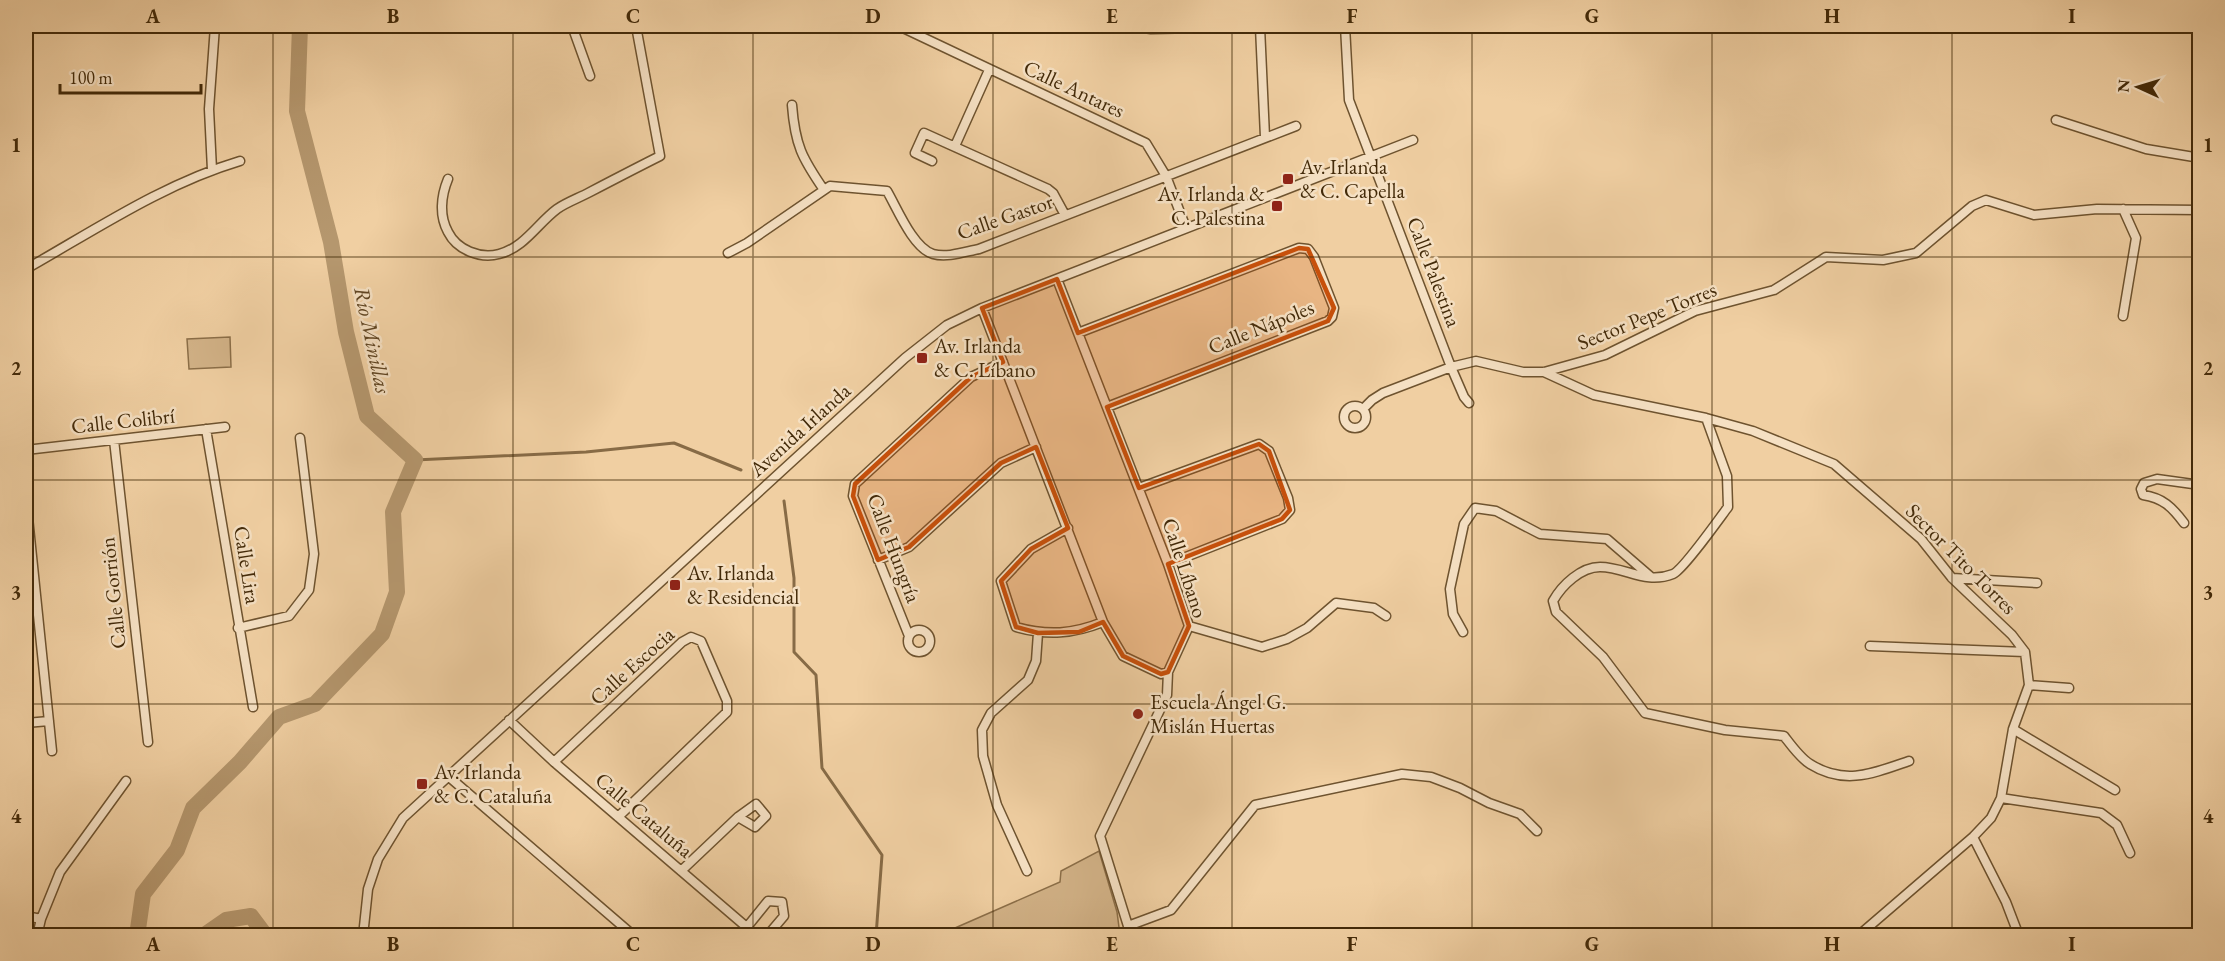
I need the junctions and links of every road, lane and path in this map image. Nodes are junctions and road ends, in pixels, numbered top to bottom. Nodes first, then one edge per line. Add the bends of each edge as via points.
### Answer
1 (215, 26) edge
2 (572, 26) edge
3 (636, 26) edge
4 (902, 26) edge
5 (1130, 26) edge
6 (1302, 26) edge
7 (1345, 26) edge
8 (1260, 27) edge
9 (990, 70) junction
10 (590, 76) dead end
11 (792, 105) dead end
12 (2056, 120) dead end
13 (1296, 126) dead end
14 (1265, 137) junction
15 (1413, 140) dead end
16 (955, 146) junction
17 (1370, 156) junction
18 (2199, 158) edge
19 (240, 161) dead end
20 (932, 161) dead end
21 (212, 170) junction
22 (1166, 176) junction
23 (448, 179) dead end
24 (825, 190) junction
25 (2123, 209) junction
26 (2199, 210) edge
27 (1065, 215) junction
28 (1186, 228) junction
29 (728, 254) dead end
30 (26, 269) edge
31 (1058, 279) junction
32 (982, 308) junction
33 (2123, 316) dead end
34 (1078, 333) junction
35 (1003, 362) junction
36 (1451, 367) junction
37 (1544, 372) junction
38 (1469, 403) dead end
39 (1107, 407) junction
40 (1363, 409) dead end
41 (1706, 418) junction
42 (225, 427) dead end
43 (206, 429) junction
44 (300, 438) dead end
45 (114, 440) junction
46 (1036, 447) junction
47 (26, 450) edge
48 (2199, 485) edge
49 (1139, 488) junction
50 (26, 498) edge
51 (2184, 523) dead end
52 (1068, 528) junction
53 (878, 561) junction
54 (1168, 564) junction
55 (1952, 578) junction
56 (1653, 579) junction
57 (2037, 583) dead end
58 (1386, 616) dead end
59 (1103, 622) junction
60 (1189, 626) junction
61 (238, 627) junction
62 (1463, 632) dead end
63 (1038, 633) junction
64 (909, 636) dead end
65 (1870, 646) dead end
66 (2025, 652) junction
67 (1168, 672) junction
68 (2029, 685) junction
69 (2069, 688) dead end
70 (253, 707) dead end
71 (509, 720) junction
72 (49, 721) junction
73 (26, 723) edge
74 (2013, 729) junction
75 (148, 742) dead end
76 (52, 751) dead end
77 (1909, 761) dead end
78 (554, 762) junction
79 (448, 776) junction
80 (126, 782) dead end
81 (2115, 789) dead end
82 (2001, 798) junction
83 (618, 817) junction
84 (738, 817) dead end
85 (1537, 831) dead end
86 (1973, 837) junction
87 (2130, 853) dead end
88 (681, 871) junction
89 (1028, 871) dead end
90 (26, 916) edge
91 (41, 919) junction
92 (747, 927) junction
93 (1127, 931) edge
94 (37, 936) edge
95 (363, 936) edge
96 (634, 936) edge
97 (757, 936) edge
98 (767, 936) edge
99 (1858, 936) edge
100 (2019, 936) edge

1 - 21 street via 209,109
2 - 10 street
3 - 23 street via 660,156 556,209 526,238 500,254 464,250 448,234 442,203
4 - 9 street, Calle Antares
5 - 8 street
6 - 8 street
7 - 17 street, Calle Palestina via 1349,100
8 - 14 street
9 - 16 street
9 - 22 street, Calle Antares via 1146,143
11 - 24 street via 799,149
12 - 18 street via 2146,149
13 - 14 street, Calle Gastor
14 - 22 street, Calle Gastor
15 - 17 street, Avenida Irlanda
16 - 20 street via 924,133 915,153
16 - 27 street via 1048,189
17 - 28 street, Avenida Irlanda
17 - 36 street, Calle Palestina
19 - 21 street
21 - 30 street via 136,206
22 - 27 street, Calle Gastor
22 - 28 street, Calle Antares
24 - 27 street, Calle Gastor via 830,186 887,191 917,244 933,254 979,249
24 - 29 street
25 - 26 street, Sector Pepe Torres
25 - 33 street via 2136,238
25 - 37 street, Sector Pepe Torres via 2034,215 1986,200 1972,206 1916,253 1883,260 1826,257 1774,290 1695,311 1605,356
28 - 31 street, Avenida Irlanda
31 - 32 street, Avenida Irlanda
31 - 34 street, Calle Líbano
32 - 35 street
32 - 71 street, Avenida Irlanda via 947,325 905,358
34 - 39 street, Calle Líbano
34 - 39 street, Calle Nápoles via 1299,248 1308,249 1314,257 1334,308 1328,321
35 - 46 street
35 - 53 street, Calle Hungría via 971,377 855,484 853,496
36 - 37 street via 1476,361 1523,372
36 - 38 street, Calle Palestina
36 - 40 street via 1383,393
37 - 41 street, Sector Tito Torres via 1594,396
39 - 49 street, Calle Líbano
41 - 55 street, Sector Tito Torres via 1753,431 1834,464 1921,539
41 - 56 street via 1727,476 1728,507 1675,574
42 - 43 street, Calle Colibrí
43 - 45 street, Calle Colibrí
43 - 61 street, Calle Lira
44 - 61 street via 314,554 309,590 289,616
45 - 47 street, Calle Colibrí
45 - 75 street, Calle Gorrión
46 - 52 street
46 - 53 street via 1001,463 909,547
48 - 51 street via 2157,479 2144,483 2141,489 2143,495 2165,501
49 - 54 street, Calle Líbano
49 - 54 street via 1259,444 1269,451 1288,498 1290,510 1282,519
50 - 72 street
52 - 59 street
52 - 63 street via 1031,549 1000,581 1016,627
53 - 64 street, Calle Hungría
54 - 60 street, Calle Líbano
55 - 57 street
55 - 66 street, Sector Tito Torres
56 - 62 street via 1607,539 1540,534 1496,511 1475,508 1464,524 1450,589 1453,614
56 - 77 street via 1600,567 1580,573 1559,589 1553,601 1556,612 1603,657 1646,713 1725,730 1784,736 1809,764 1842,777 1866,776
58 - 60 street via 1374,608 1336,603 1307,628 1262,647
59 - 63 street via 1079,632
59 - 67 street via 1123,656 1161,674
60 - 67 street, Calle Líbano
61 - 70 street, Calle Lira
63 - 89 street via 1036,661 1028,680 992,713 982,730 983,756 997,805
65 - 66 street
66 - 68 street
67 - 93 street, Calle Líbano via 1167,695 1100,836
68 - 69 street
68 - 74 street
71 - 78 street, Calle Cataluña
71 - 79 street, Avenida Irlanda
72 - 73 street
72 - 76 street
74 - 81 street
74 - 82 street
78 - 83 street, Calle Cataluña
78 - 83 street, Calle Escocia via 681,642 691,637 701,641 727,701 727,712
79 - 95 street, Avenida Irlanda via 403,818 378,859 368,889
79 - 96 street
80 - 91 street via 60,872
82 - 86 street via 1991,818
82 - 87 street via 2101,813 2117,825
83 - 88 street, Calle Cataluña
84 - 88 street
85 - 93 street via 1520,814 1431,777 1402,774 1255,805 1171,910
86 - 99 street
86 - 100 street
88 - 92 street, Calle Cataluña
90 - 91 street
91 - 94 street
92 - 97 street, Calle Cataluña
92 - 98 street via 768,901 782,902 784,916

